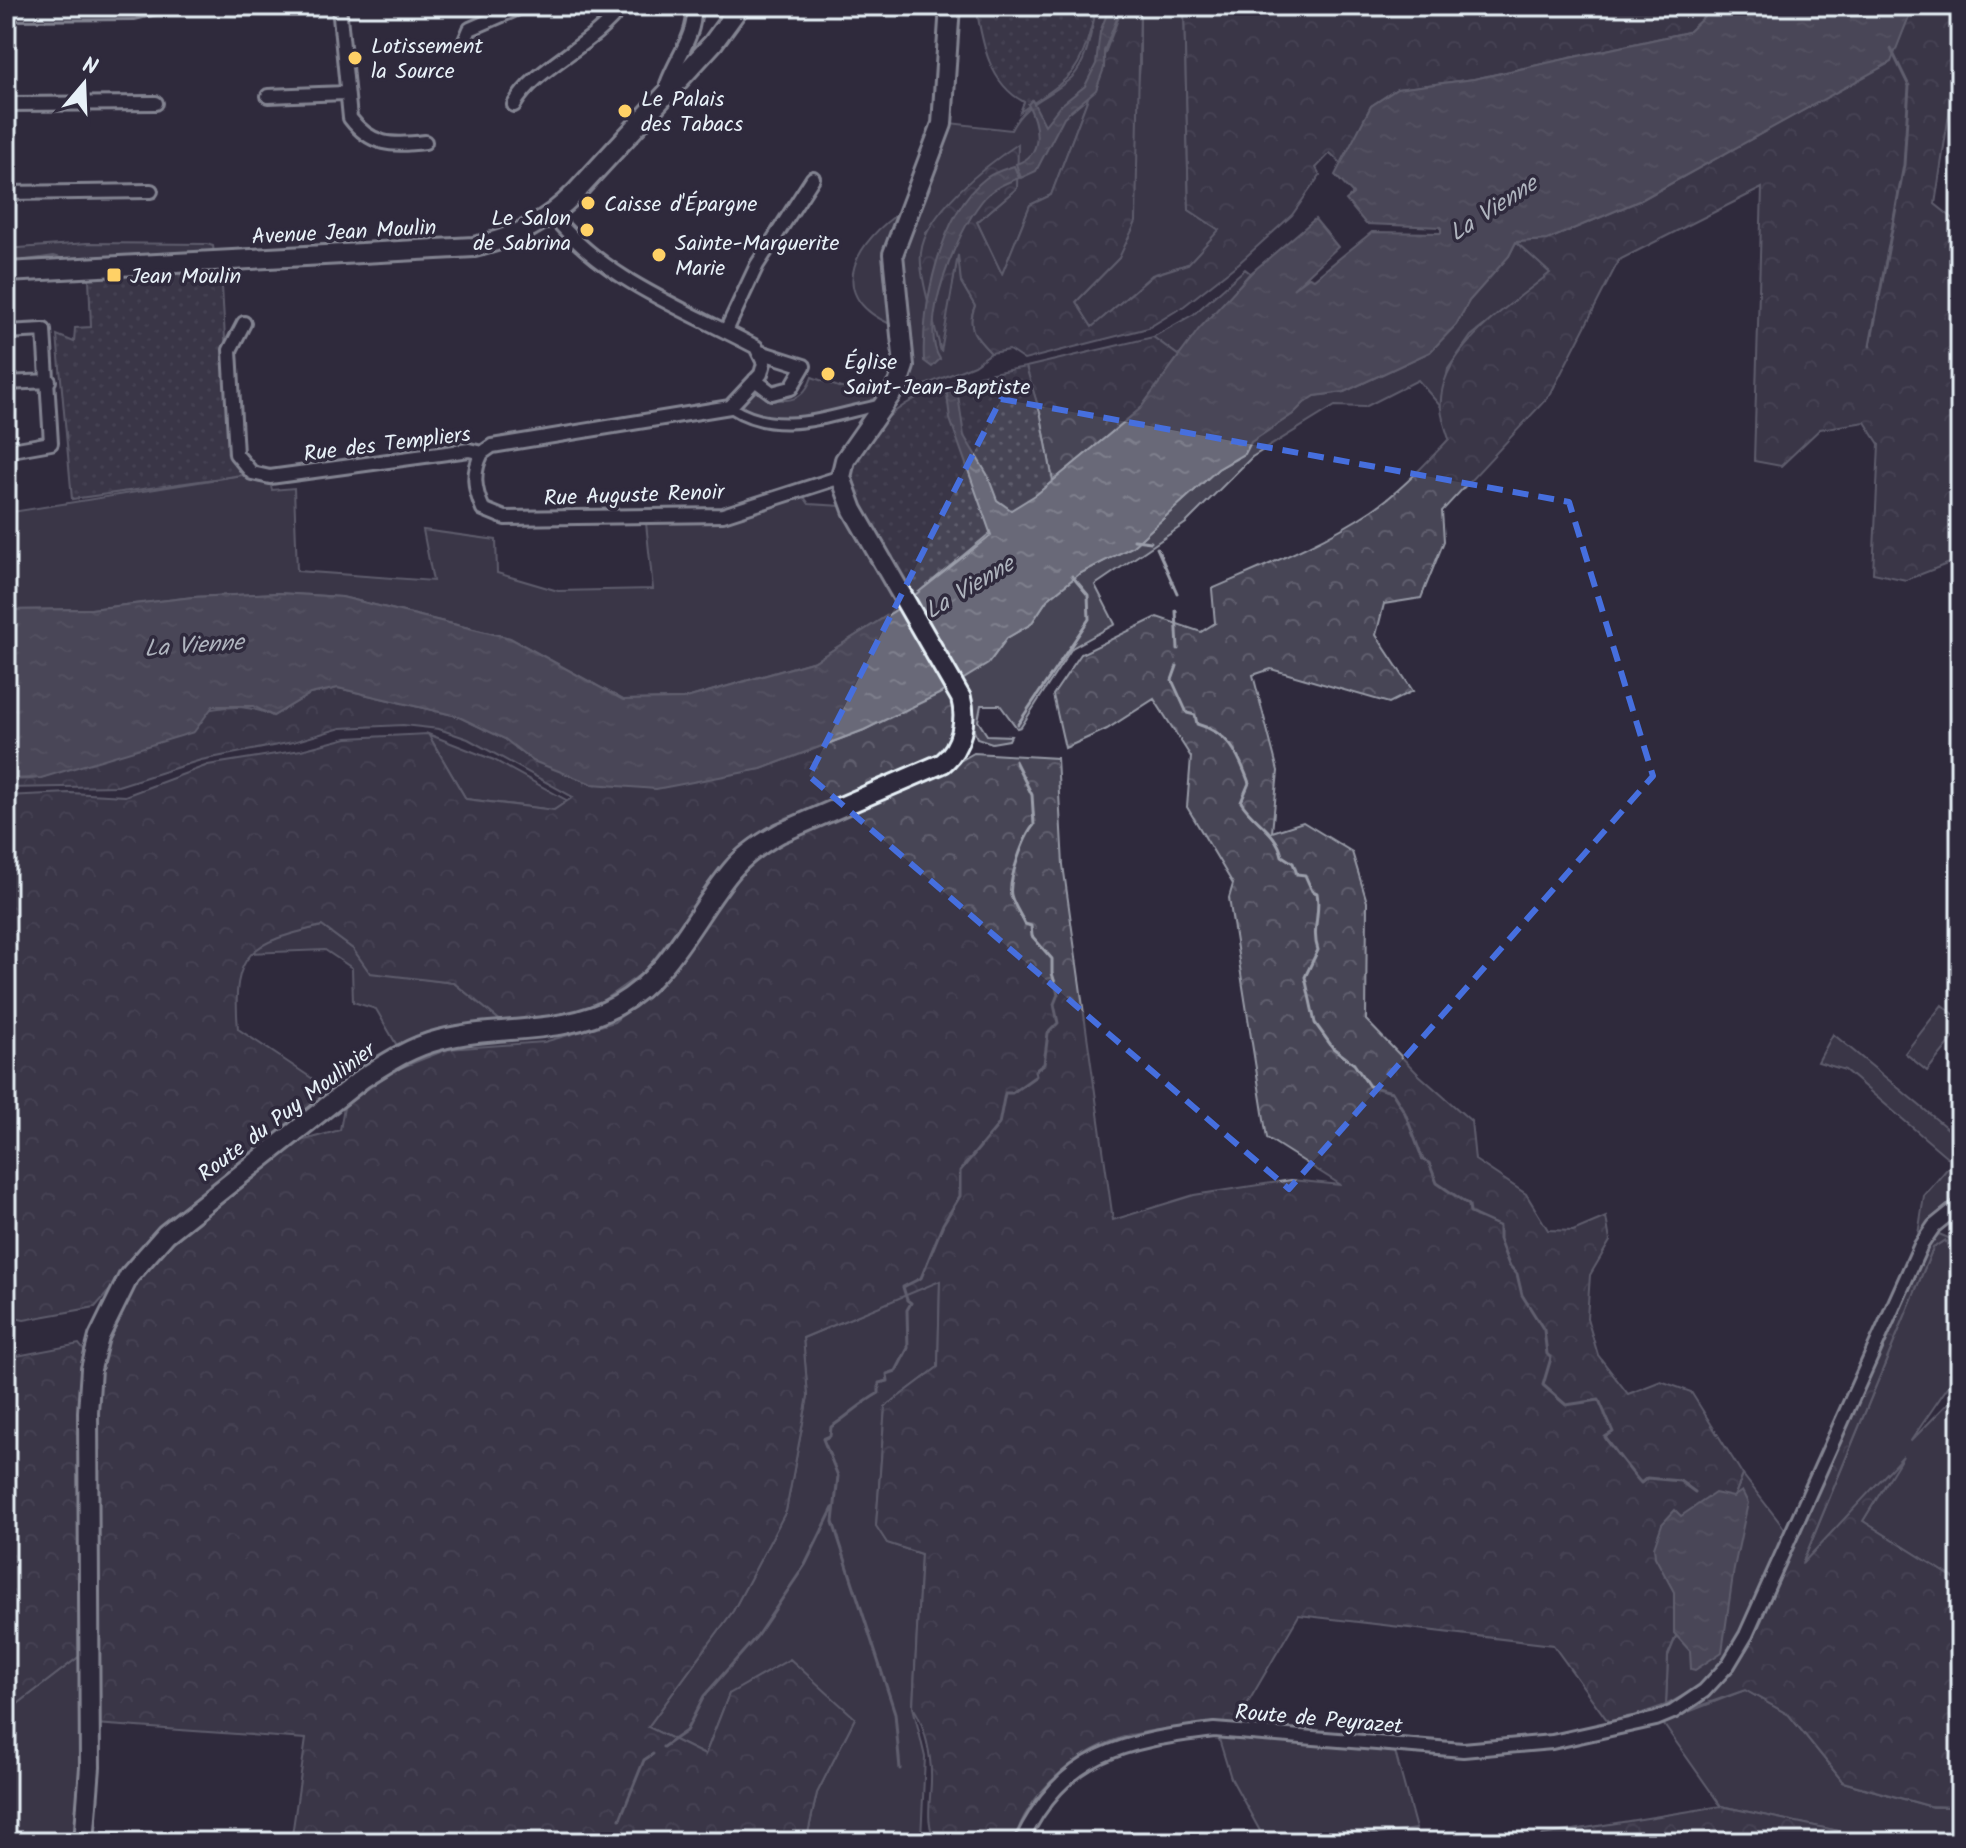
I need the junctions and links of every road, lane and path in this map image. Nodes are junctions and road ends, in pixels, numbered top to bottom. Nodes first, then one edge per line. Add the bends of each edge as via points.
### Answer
1 (161, 6) edge
2 (339, 6) edge
3 (523, 6) edge
4 (622, 6) edge
5 (694, 6) edge
6 (740, 6) edge
7 (950, 6) edge
8 (6, 16) edge
9 (464, 43) dead end
10 (671, 90) junction
11 (345, 93) junction
12 (268, 96) dead end
13 (156, 103) dead end
14 (6, 104) edge
15 (514, 105) dead end
16 (425, 142) dead end
17 (813, 178) dead end
18 (151, 191) dead end
19 (6, 193) edge
20 (552, 214) junction
21 (6, 272) edge
22 (244, 323) dead end
23 (726, 331) junction
24 (6, 332) edge
25 (760, 352) junction
26 (755, 380) junction
27 (49, 381) junction
28 (6, 383) edge
29 (882, 405) junction
30 (730, 407) junction
31 (6, 451) edge
32 (482, 453) junction
33 (841, 477) junction
34 (1960, 1205) edge
35 (84, 1842) edge
36 (1021, 1842) edge

1 - 8 street via 134,12
2 - 11 street
3 - 9 street via 470,29
4 - 15 street via 605,29 523,90
5 - 10 street via 695,23 667,84
6 - 10 main road, Avenue Jean Moulin
7 - 29 main road via 942,124 893,254 904,366
10 - 20 main road, Avenue Jean Moulin
11 - 12 street
11 - 16 street via 350,118 374,140 389,146
13 - 14 street
17 - 23 street via 757,265
18 - 19 street
20 - 21 main road, Avenue Jean Moulin via 521,234 474,247
20 - 23 street via 567,234 603,263
22 - 32 street, Rue des Templiers via 230,350 236,454 252,473 270,477 469,450
23 - 25 street
24 - 27 street via 44,330
25 - 26 street via 764,363
25 - 26 street via 804,366 791,388 772,393
26 - 30 street
27 - 28 street
27 - 31 street via 51,443
29 - 30 street via 768,423
29 - 33 main road via 845,460
30 - 32 street, Rue des Templiers via 492,446
32 - 33 street, Rue Auguste Renoir via 474,472 476,492 483,509 505,518 723,515
33 - 35 main road, Route du Puy Moulinier via 853,510 956,688 964,721 950,757 756,847 733,869 659,971 621,1003 573,1024 442,1039 363,1078 166,1234 129,1276 103,1326 90,1383 90,1767
34 - 36 street, Route de Peyrazet via 1921,1245 1746,1635 1704,1691 1656,1719 1552,1742 1463,1750 1214,1730 1177,1735 1085,1762 1036,1809

